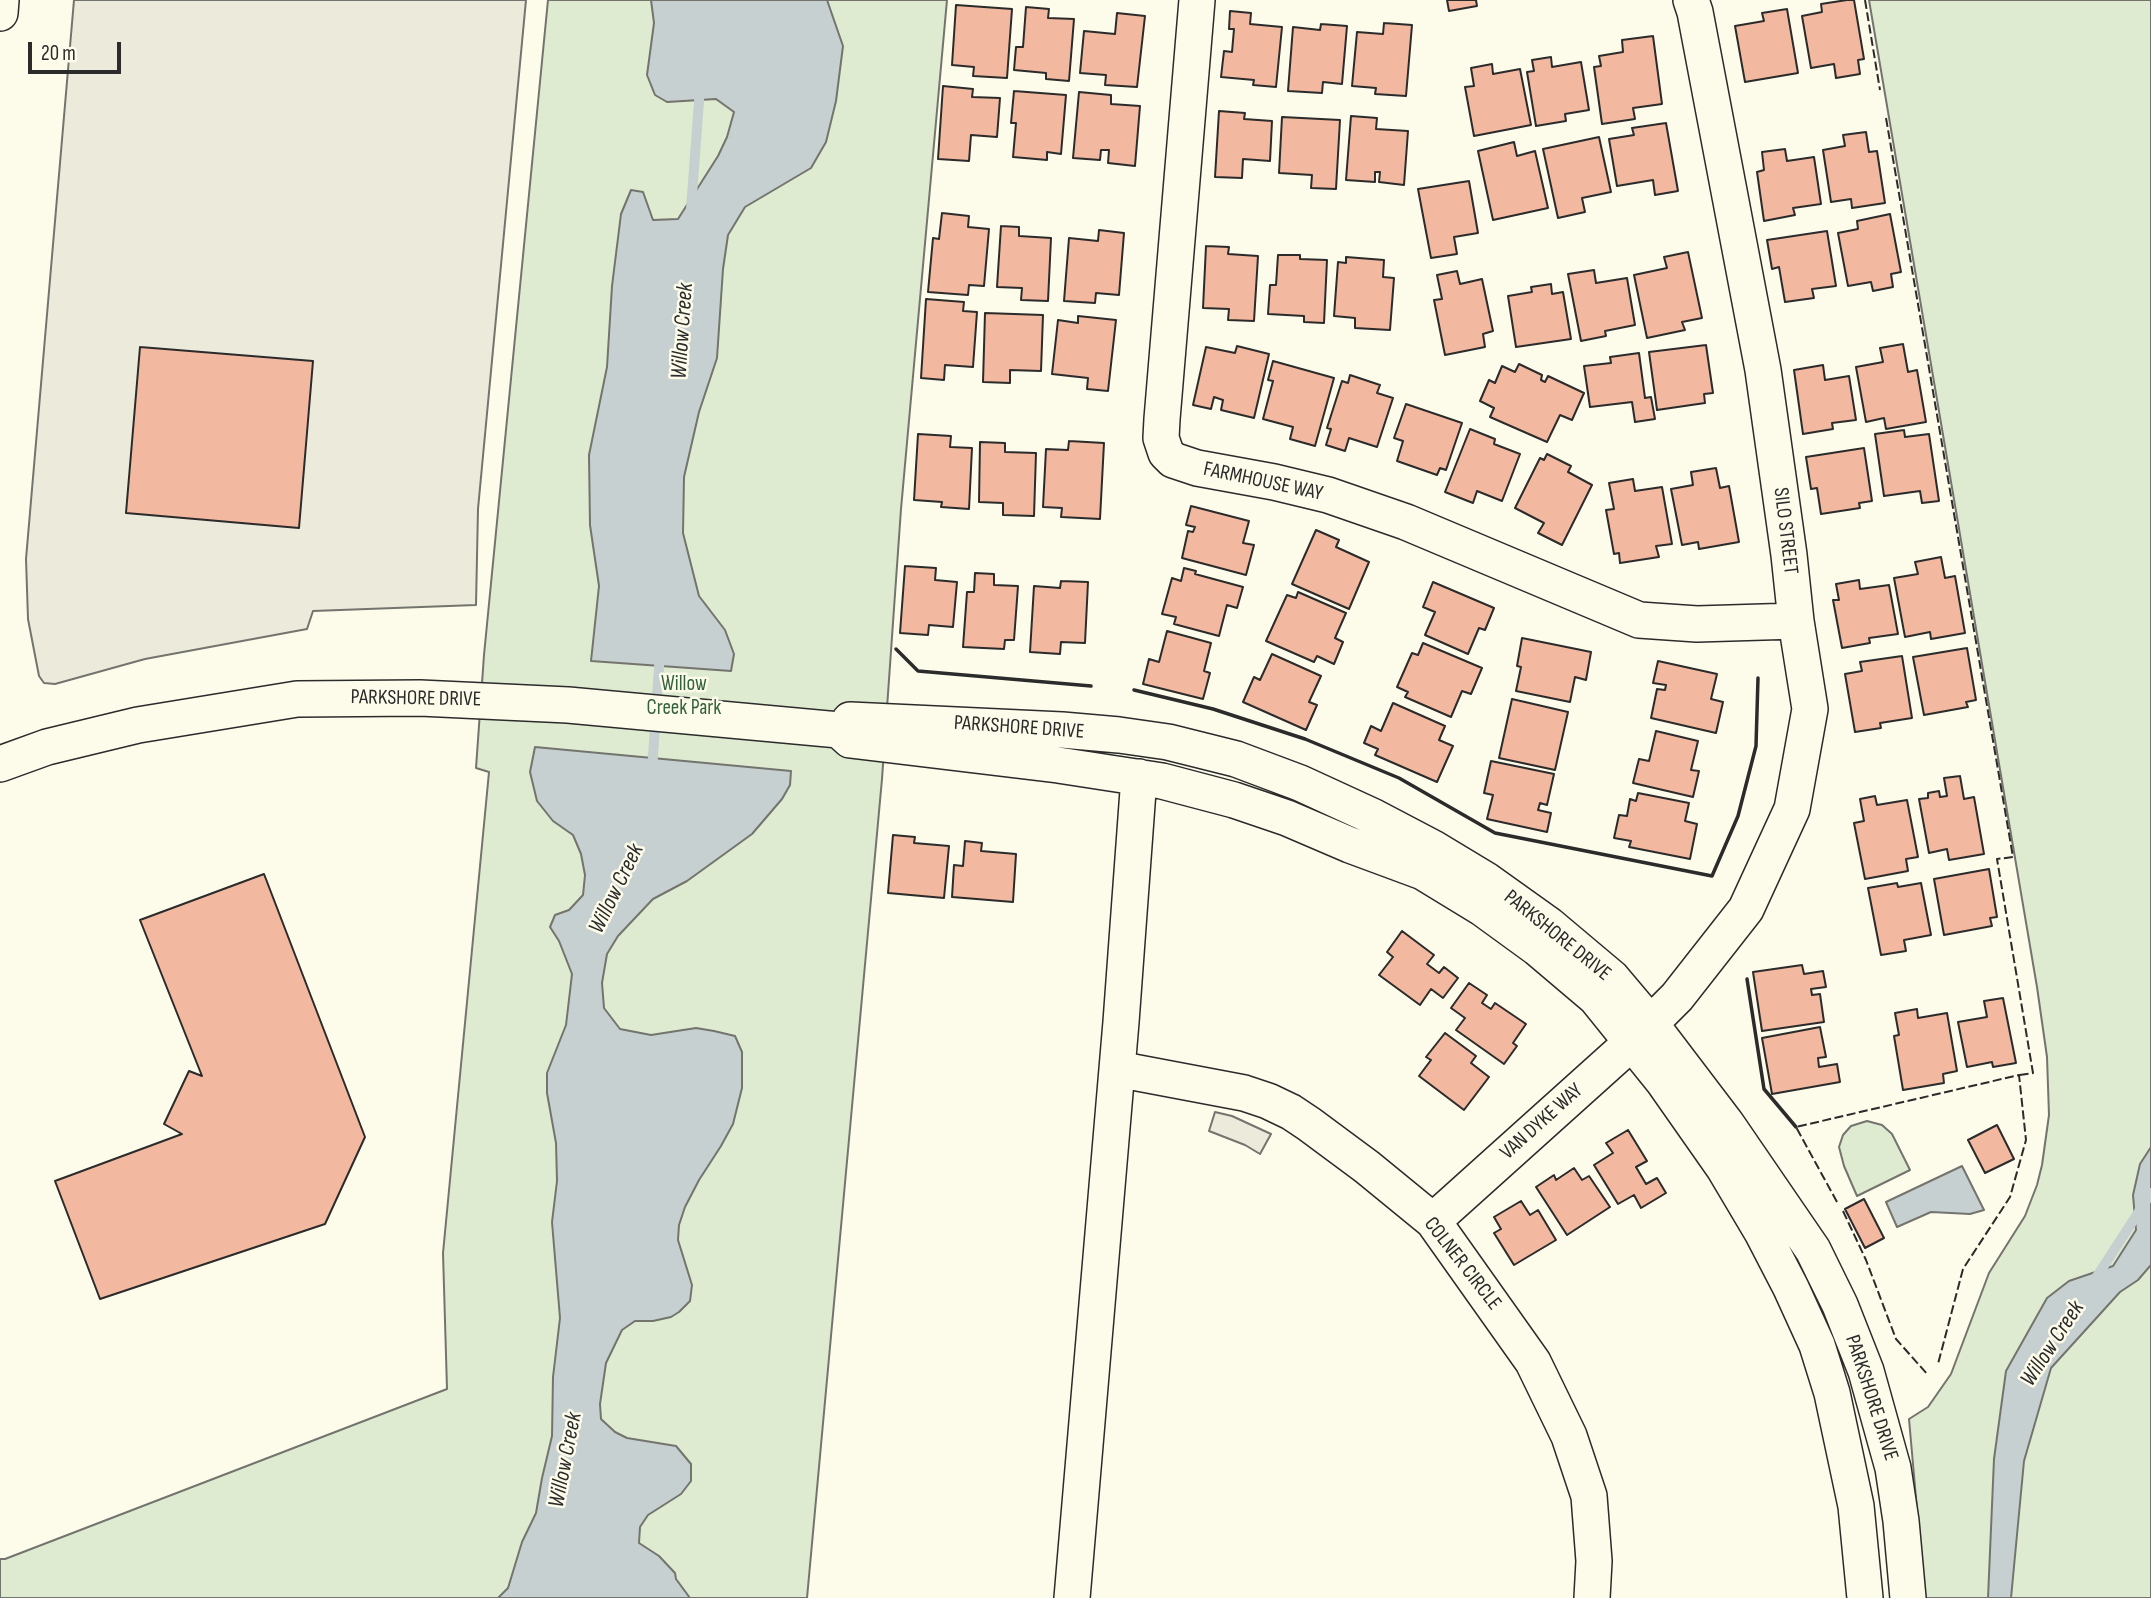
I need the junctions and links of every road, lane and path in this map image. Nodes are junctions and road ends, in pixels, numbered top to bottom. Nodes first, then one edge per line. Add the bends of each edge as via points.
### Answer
1 (1, 0) edge
2 (1197, 0) edge
3 (1690, 0) edge
4 (0, 12) edge
5 (1796, 621) junction
6 (839, 730) junction
7 (0, 764) edge
8 (1139, 777) junction
9 (1641, 1033) junction
10 (1116, 1069) junction
11 (1433, 1221) junction
12 (1072, 1598) edge
13 (1592, 1598) edge
14 (1865, 1598) edge
15 (1908, 1598) edge

1 - 4 street
2 - 5 street, FARMHOUSE WAY via 1162,419 1166,453 1197,468 1328,495 1406,522 1639,620 1697,624
3 - 5 street, SILO STREET via 1763,370
5 - 9 street, SILO STREET via 1810,709 1791,809 1746,909
6 - 7 street, PARKSHORE DRIVE via 467,699 338,697 297,699 138,725 47,747
6 - 8 street, PARKSHORE DRIVE via 850,740
6 - 9 street, PARKSHORE DRIVE via 851,719 1119,735 1236,760 1300,783 1433,848 1549,925 1612,978
8 - 9 street, PARKSHORE DRIVE via 1287,818 1423,872 1537,948
8 - 10 street
9 - 11 street, VAN DYKE WAY
9 - 14 street, PARKSHORE DRIVE via 1663,1081 1724,1168 1786,1277 1816,1345 1832,1393 1856,1506
9 - 15 street, PARKSHORE DRIVE via 1726,1123 1813,1250 1840,1306 1866,1371 1893,1468
10 - 11 street, COLNER CIRCLE via 1244,1093 1291,1112
10 - 12 street
11 - 13 street, COLNER CIRCLE via 1533,1362 1569,1436 1589,1496

